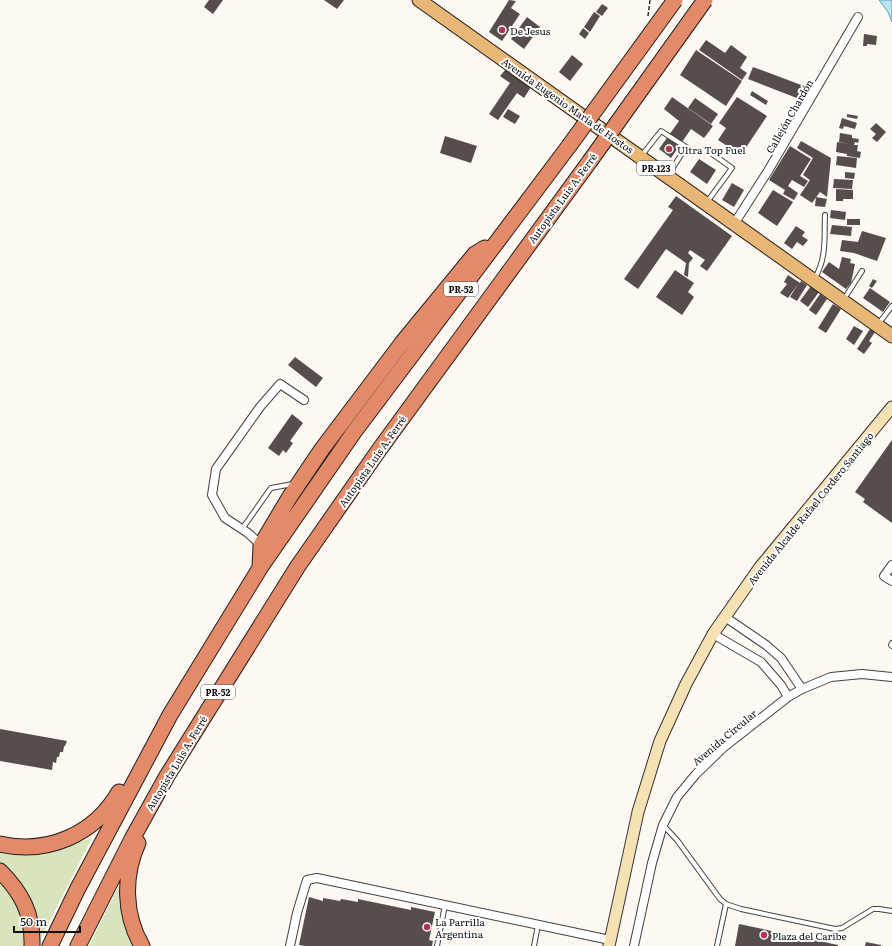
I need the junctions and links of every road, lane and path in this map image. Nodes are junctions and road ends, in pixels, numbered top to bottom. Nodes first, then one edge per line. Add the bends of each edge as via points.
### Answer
1 (419, 0) edge
2 (650, 0) edge
3 (675, 0) edge
4 (705, 0) edge
5 (858, 17) dead end
6 (647, 19) dead end
7 (711, 153) dead end
8 (640, 157) junction
9 (667, 176) junction
10 (706, 204) junction
11 (825, 215) dead end
12 (734, 224) junction
13 (497, 242) junction
14 (862, 271) dead end
15 (813, 280) junction
16 (843, 301) junction
17 (892, 306) edge
18 (877, 326) junction
19 (891, 334) edge
20 (304, 400) dead end
21 (892, 407) edge
22 (300, 483) junction
23 (242, 530) junction
24 (261, 545) junction
25 (892, 565) edge
26 (260, 568) junction
27 (892, 582) edge
28 (725, 618) junction
29 (714, 634) junction
30 (892, 677) edge
31 (802, 689) junction
32 (788, 697) junction
33 (170, 715) junction
34 (167, 776) junction
35 (663, 825) junction
36 (0, 844) edge
37 (0, 870) edge
38 (726, 904) junction
39 (445, 905) junction
40 (892, 911) edge
41 (538, 924) junction
42 (609, 943) edge
43 (32, 946) edge
44 (50, 946) edge
45 (78, 946) edge
46 (142, 946) edge
47 (290, 946) edge
48 (437, 946) edge
49 (534, 946) edge
50 (634, 946) edge
51 (717, 946) edge

1 - 8 main road, Avenida Eugenio María de Hostos / PR-123
2 - 6 path
3 - 13 highway, PR-52, bridge
4 - 34 highway, Autopista Luis A. Ferré / PR-52, bridge via 298,566
5 - 12 street, Callejón Chardón
7 - 10 lane via 732,168
8 - 9 main road, Avenida Eugenio María de Hostos / PR-123
8 - 9 lane via 661,131 686,147
9 - 10 main road, Avenida Eugenio María de Hostos / PR-123
10 - 12 main road, Avenida Eugenio María de Hostos / PR-123
11 - 15 lane via 824,255
12 - 15 main road, Avenida Eugenio María de Hostos / PR-123
13 - 22 highway via 475,254 402,343 322,449
13 - 26 highway, PR-52 via 354,432
14 - 16 lane
15 - 16 main road, Avenida Eugenio María de Hostos / PR-123
16 - 18 main road, Avenida Eugenio María de Hostos / PR-123
17 - 18 lane
18 - 19 main road, Avenida Eugenio María de Hostos / PR-123
20 - 23 street via 280,384 216,469 212,495 225,518
21 - 28 street, Avenida Alcalde Rafael Cordero Santiago via 760,567
22 - 23 lane via 271,488
22 - 24 highway
23 - 24 street
24 - 26 highway
25 - 27 street via 884,576
26 - 33 highway, PR-52
28 - 29 street, Avenida Alcalde Rafael Cordero Santiago
28 - 31 street via 781,658
29 - 32 street via 761,662
29 - 42 street, Avenida Alcalde Rafael Cordero Santiago via 686,684 660,742 638,812
30 - 31 street, Avenida Circular via 862,674 831,677
31 - 32 street, Avenida Circular
32 - 35 street, Avenida Circular via 724,747 696,774 677,797
33 - 36 highway via 148,743 110,807 87,828 60,841 40,846 19,847
33 - 44 highway, PR-52
34 - 45 highway, Autopista Luis A. Ferré / PR-52
34 - 46 highway via 159,804 135,850 129,875 128,906 132,924
35 - 38 lane
35 - 50 street, Avenida Circular
37 - 43 highway via 17,889 27,908 32,928
38 - 40 lane via 835,929 842,928 873,909
38 - 51 lane
39 - 41 street
39 - 47 street via 318,878 307,880
39 - 48 lane
41 - 42 street
41 - 49 lane

